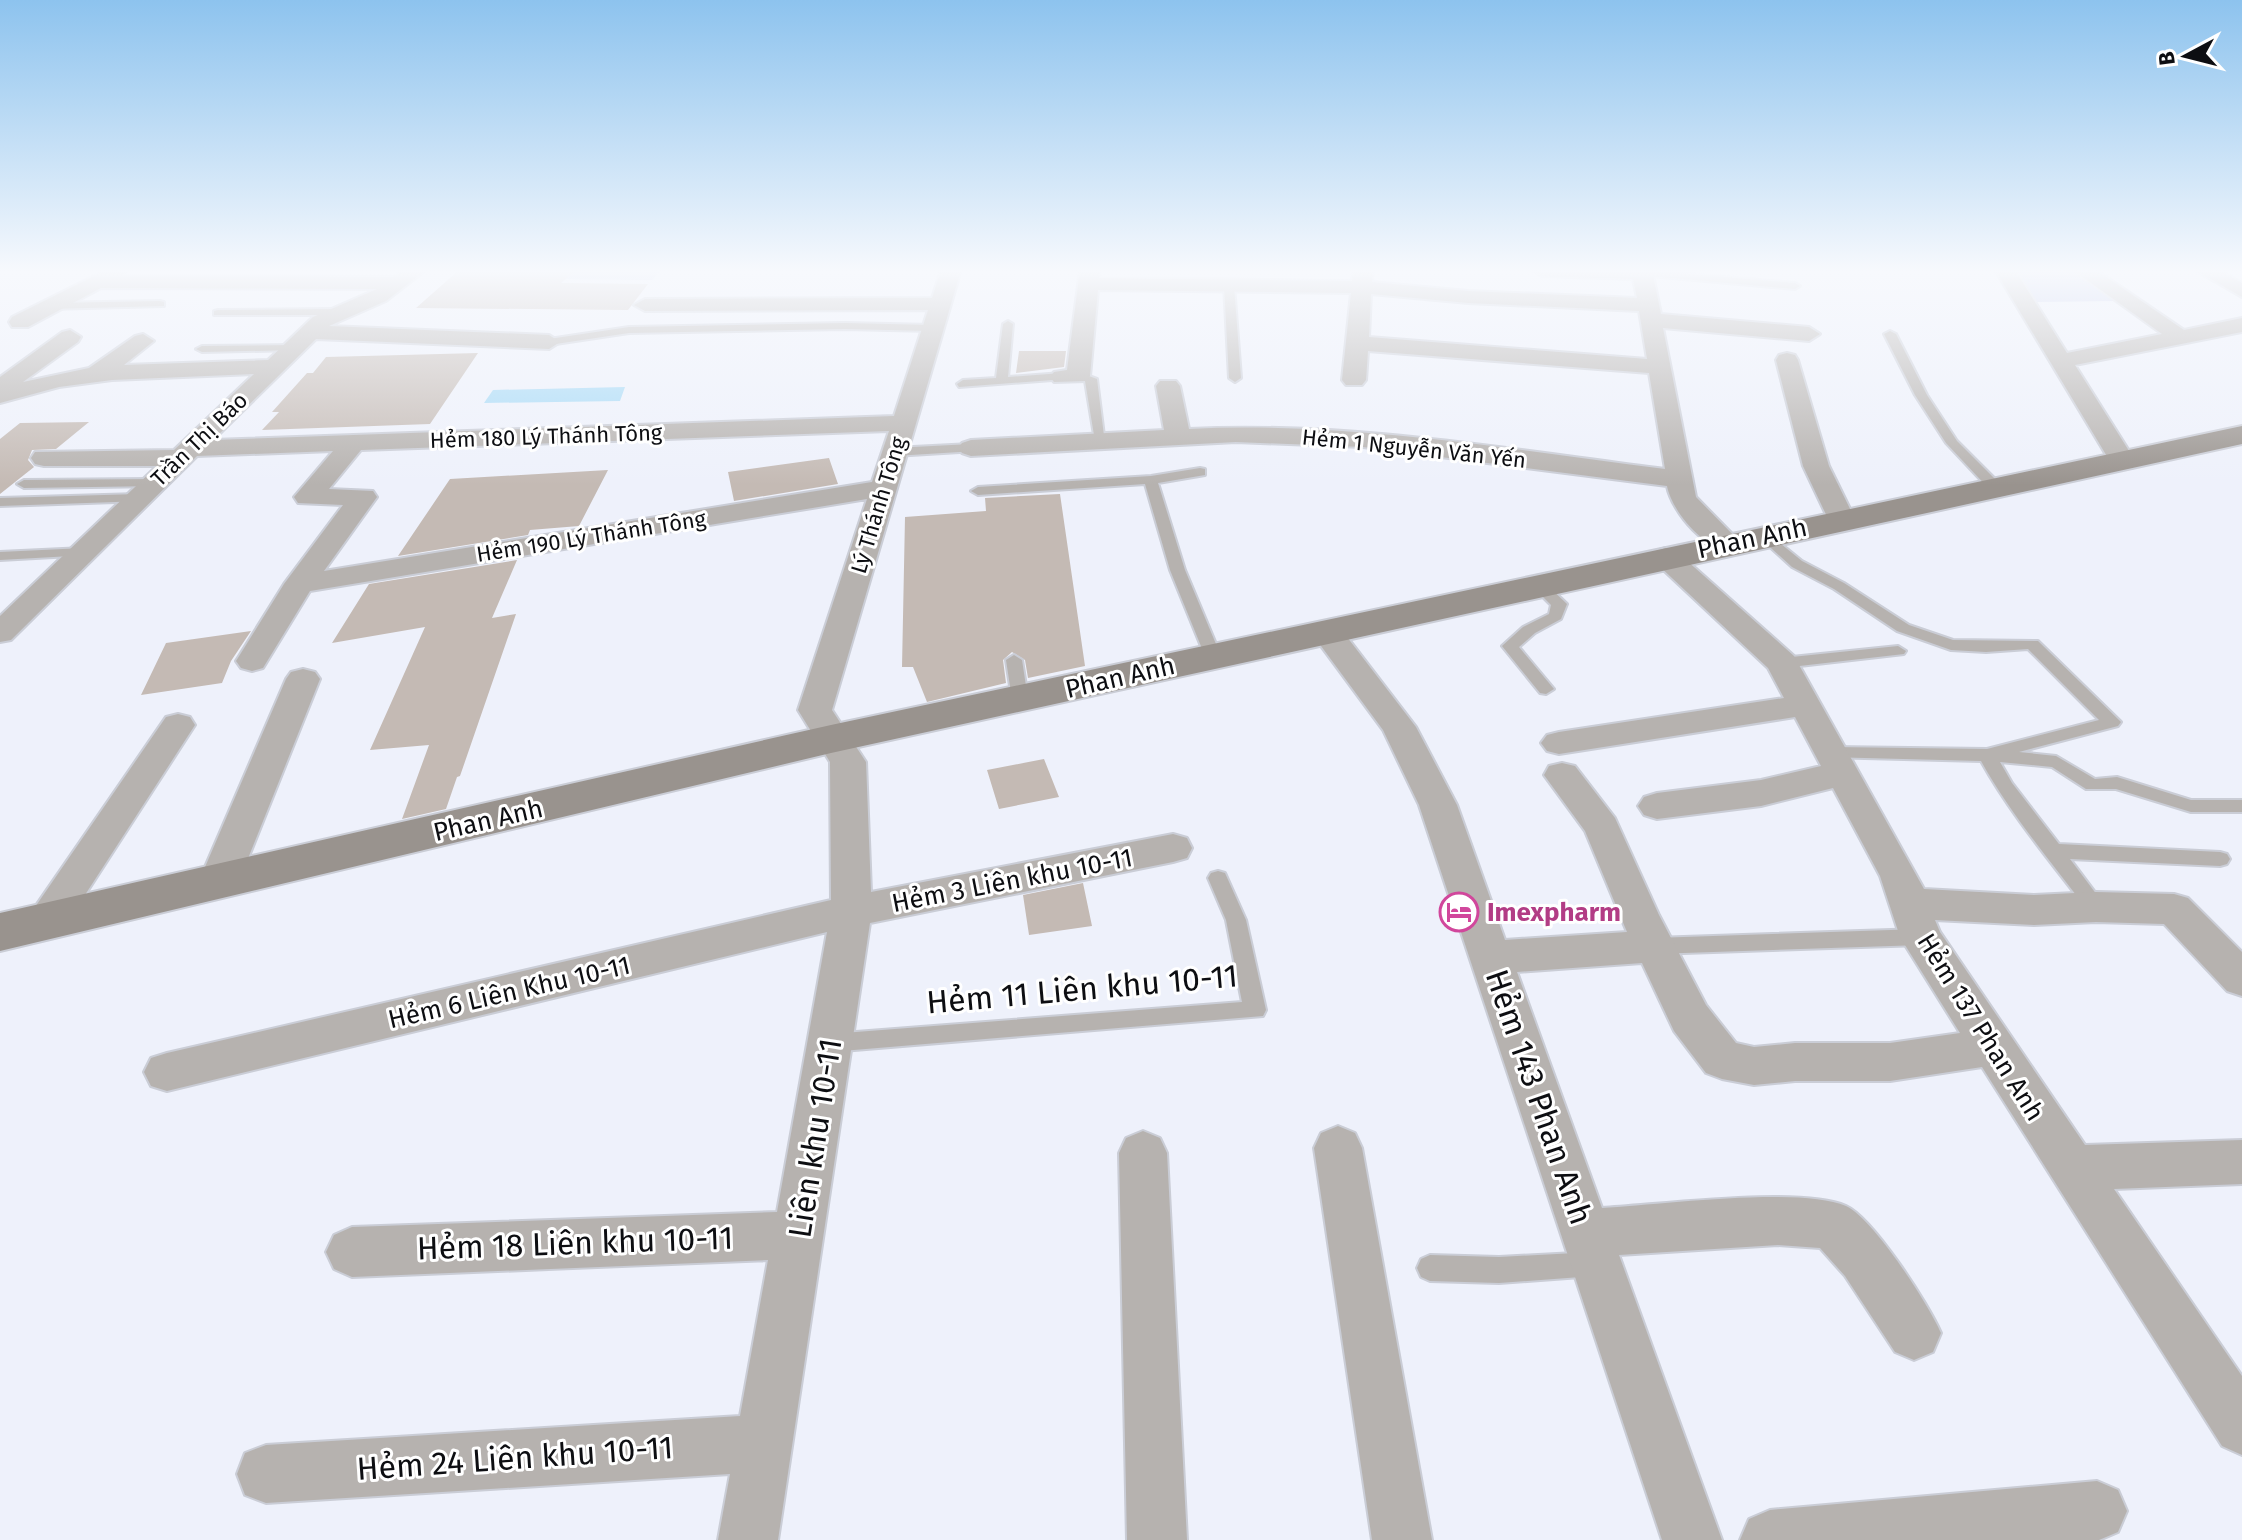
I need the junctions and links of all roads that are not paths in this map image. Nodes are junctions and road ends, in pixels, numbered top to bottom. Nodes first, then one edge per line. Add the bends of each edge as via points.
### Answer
1 (63, 342) edge
2 (142, 342) edge
3 (281, 342) edge
4 (300, 342) edge
5 (533, 342) edge
6 (549, 342) edge
7 (929, 342) edge
8 (1006, 342) edge
9 (1074, 342) edge
10 (1233, 342) edge
11 (1655, 342) edge
12 (1894, 342) edge
13 (2048, 342) edge
14 (2151, 342) edge
15 (1356, 343) joint
16 (202, 349) dead end
17 (1787, 360) dead end
18 (2060, 361) junction
19 (274, 367) junction
20 (1660, 367) junction
21 (95, 375) junction
22 (1066, 378) junction
23 (1235, 378) dead end
24 (1354, 380) dead end
25 (1002, 381) junction
26 (963, 384) dead end
27 (1168, 386) dead end
28 (0, 388) edge
29 (0, 396) edge
30 (903, 423) junction
31 (2242, 435) edge
32 (1178, 437) junction
33 (1101, 441) junction
34 (353, 444) junction
35 (971, 448) joint
36 (894, 452) junction
37 (185, 454) junction
38 (44, 458) dead end
39 (2123, 462) junction
40 (1200, 472) dead end
41 (1679, 479) junction
42 (1151, 480) junction
43 (24, 484) dead end
44 (882, 488) junction
45 (1996, 488) junction
46 (146, 490) junction
47 (978, 491) dead end
48 (0, 502) edge
49 (1841, 519) junction
50 (1765, 535) junction
51 (1727, 543) junction
52 (84, 552) junction
53 (0, 556) edge
54 (1666, 557) junction
55 (299, 584) junction
56 (1539, 585) junction
57 (2, 629) edge
58 (1326, 631) junction
59 (1898, 651) dead end
60 (1213, 656) junction
61 (1014, 660) dead end
62 (252, 661) dead end
63 (1782, 663) junction
64 (303, 679) dead end
65 (1546, 689) dead end
66 (1020, 699) junction
67 (1806, 705) junction
68 (178, 725) dead end
69 (831, 739) junction
70 (1987, 755) junction
71 (1838, 763) junction
72 (1657, 806) dead end
73 (2242, 806) edge
74 (1173, 848) dead end
75 (2053, 851) junction
76 (2220, 859) dead end
77 (1218, 878) dead end
78 (219, 881) junction
79 (2096, 907) junction
80 (851, 911) junction
81 (1916, 920) junction
82 (47, 921) junction
83 (0, 932) edge
84 (1654, 946) junction
85 (1491, 957) junction
86 (2242, 979) edge
87 (830, 1043) junction
88 (1993, 1047) junction
89 (167, 1072) dead end
90 (1338, 1148) dead end
91 (1143, 1153) dead end
92 (2242, 1162) edge
93 (2071, 1168) junction
94 (799, 1235) junction
95 (1591, 1248) junction
96 (352, 1252) dead end
97 (1430, 1268) dead end
98 (1914, 1333) dead end
99 (2242, 1426) edge
100 (764, 1443) junction
101 (266, 1474) dead end
102 (2097, 1511) dead end
103 (748, 1540) edge
104 (1157, 1540) edge
105 (1402, 1540) edge
106 (1692, 1540) edge
107 (1770, 1540) edge

1 - 28 street
2 - 21 street
3 - 16 lane
4 - 19 street, Trần Thị Báo
5 - 6 street
7 - 30 street, Lý Thánh Tông
8 - 25 lane
9 - 22 street
10 - 23 lane
11 - 20 street
12 - 45 lane via 1952,443
13 - 18 street
14 - 18 street
15 - 20 street
15 - 24 street
17 - 49 street via 1816,466
18 - 39 street
19 - 21 street
19 - 37 street, Trần Thị Báo
20 - 41 street
21 - 29 street
22 - 25 lane
22 - 33 lane via 1091,379
25 - 26 lane
27 - 32 street
30 - 34 street, Hẻm 180 Lý Thánh Tông
30 - 36 street, Lý Thánh Tông
31 - 39 main road, Phan Anh
32 - 33 street, Hẻm 1 Nguyễn Văn Yến
32 - 41 street, Hẻm 1 Nguyễn Văn Yến via 1363,439
33 - 35 street, Hẻm 1 Nguyễn Văn Yến
34 - 37 street, Hẻm 180 Lý Thánh Tông
34 - 55 street via 308,497 363,497
35 - 36 lane
36 - 44 street, Lý Thánh Tông
37 - 38 street, Hẻm 180 Lý Thánh Tông
37 - 46 street, Trần Thị Báo
39 - 45 main road, Phan Anh
40 - 42 lane
41 - 51 street via 1691,510
42 - 47 lane
42 - 60 lane via 1190,607
43 - 46 lane
44 - 55 street, Hẻm 190 Lý Thánh Tông
44 - 69 street, Lý Thánh Tông via 815,710
45 - 49 main road, Phan Anh
46 - 48 lane
46 - 52 street, Trần Thị Báo
49 - 50 main road, Phan Anh
50 - 51 main road, Phan Anh
50 - 70 lane via 1797,564 1903,628 1951,645 2032,644 2112,722
51 - 54 main road, Phan Anh
52 - 53 lane
52 - 57 street, Trần Thị Báo
54 - 56 main road, Phan Anh
54 - 63 street, Hẻm 137 Phan Anh
55 - 62 street
56 - 58 main road, Phan Anh
56 - 65 lane via 1559,604 1556,616 1510,646
58 - 60 main road, Phan Anh
58 - 85 street, Hẻm 143 Phan Anh via 1399,727 1438,805
59 - 63 lane
60 - 66 main road, Phan Anh
61 - 66 lane
63 - 67 street, Hẻm 137 Phan Anh
64 - 78 street
66 - 69 main road, Phan Anh
67 - 71 street, Hẻm 137 Phan Anh
67 - 84 street via 1561,759 1602,827
68 - 82 street
69 - 78 main road, Phan Anh
69 - 80 street, Liên khu 10-11 via 848,762
70 - 71 lane
70 - 73 lane via 2056,762 2092,785 2117,783 2191,806
70 - 75 lane
71 - 72 street via 1761,793
71 - 81 street, Hẻm 137 Phan Anh via 1900,876
74 - 80 street, Hẻm 3 Liên khu 10-11
75 - 76 lane
75 - 79 lane
77 - 87 lane, Hẻm 11 Liên khu 10-11 via 1236,920 1255,1010
78 - 82 main road, Phan Anh
79 - 81 street
79 - 86 street via 2174,909
80 - 87 street, Liên khu 10-11
80 - 89 street, Hẻm 6 Liên Khu 10-11
81 - 84 lane
81 - 88 street, Hẻm 137 Phan Anh
82 - 83 main road, Phan Anh
84 - 85 street
84 - 88 street via 1690,1018 1722,1060 1754,1066 1890,1062
85 - 95 street, Hẻm 143 Phan Anh
87 - 94 street, Liên khu 10-11
88 - 93 street, Hẻm 137 Phan Anh
90 - 105 street
91 - 104 street
92 - 93 street
93 - 99 street, Hẻm 137 Phan Anh
94 - 96 street, Hẻm 18 Liên khu 10-11
94 - 100 street, Liên khu 10-11
95 - 97 lane via 1499,1270
95 - 98 street via 1778,1221 1833,1225 1863,1258
95 - 106 street, Hẻm 143 Phan Anh
100 - 101 street, Hẻm 24 Liên khu 10-11
100 - 103 street, Liên khu 10-11
102 - 107 street

